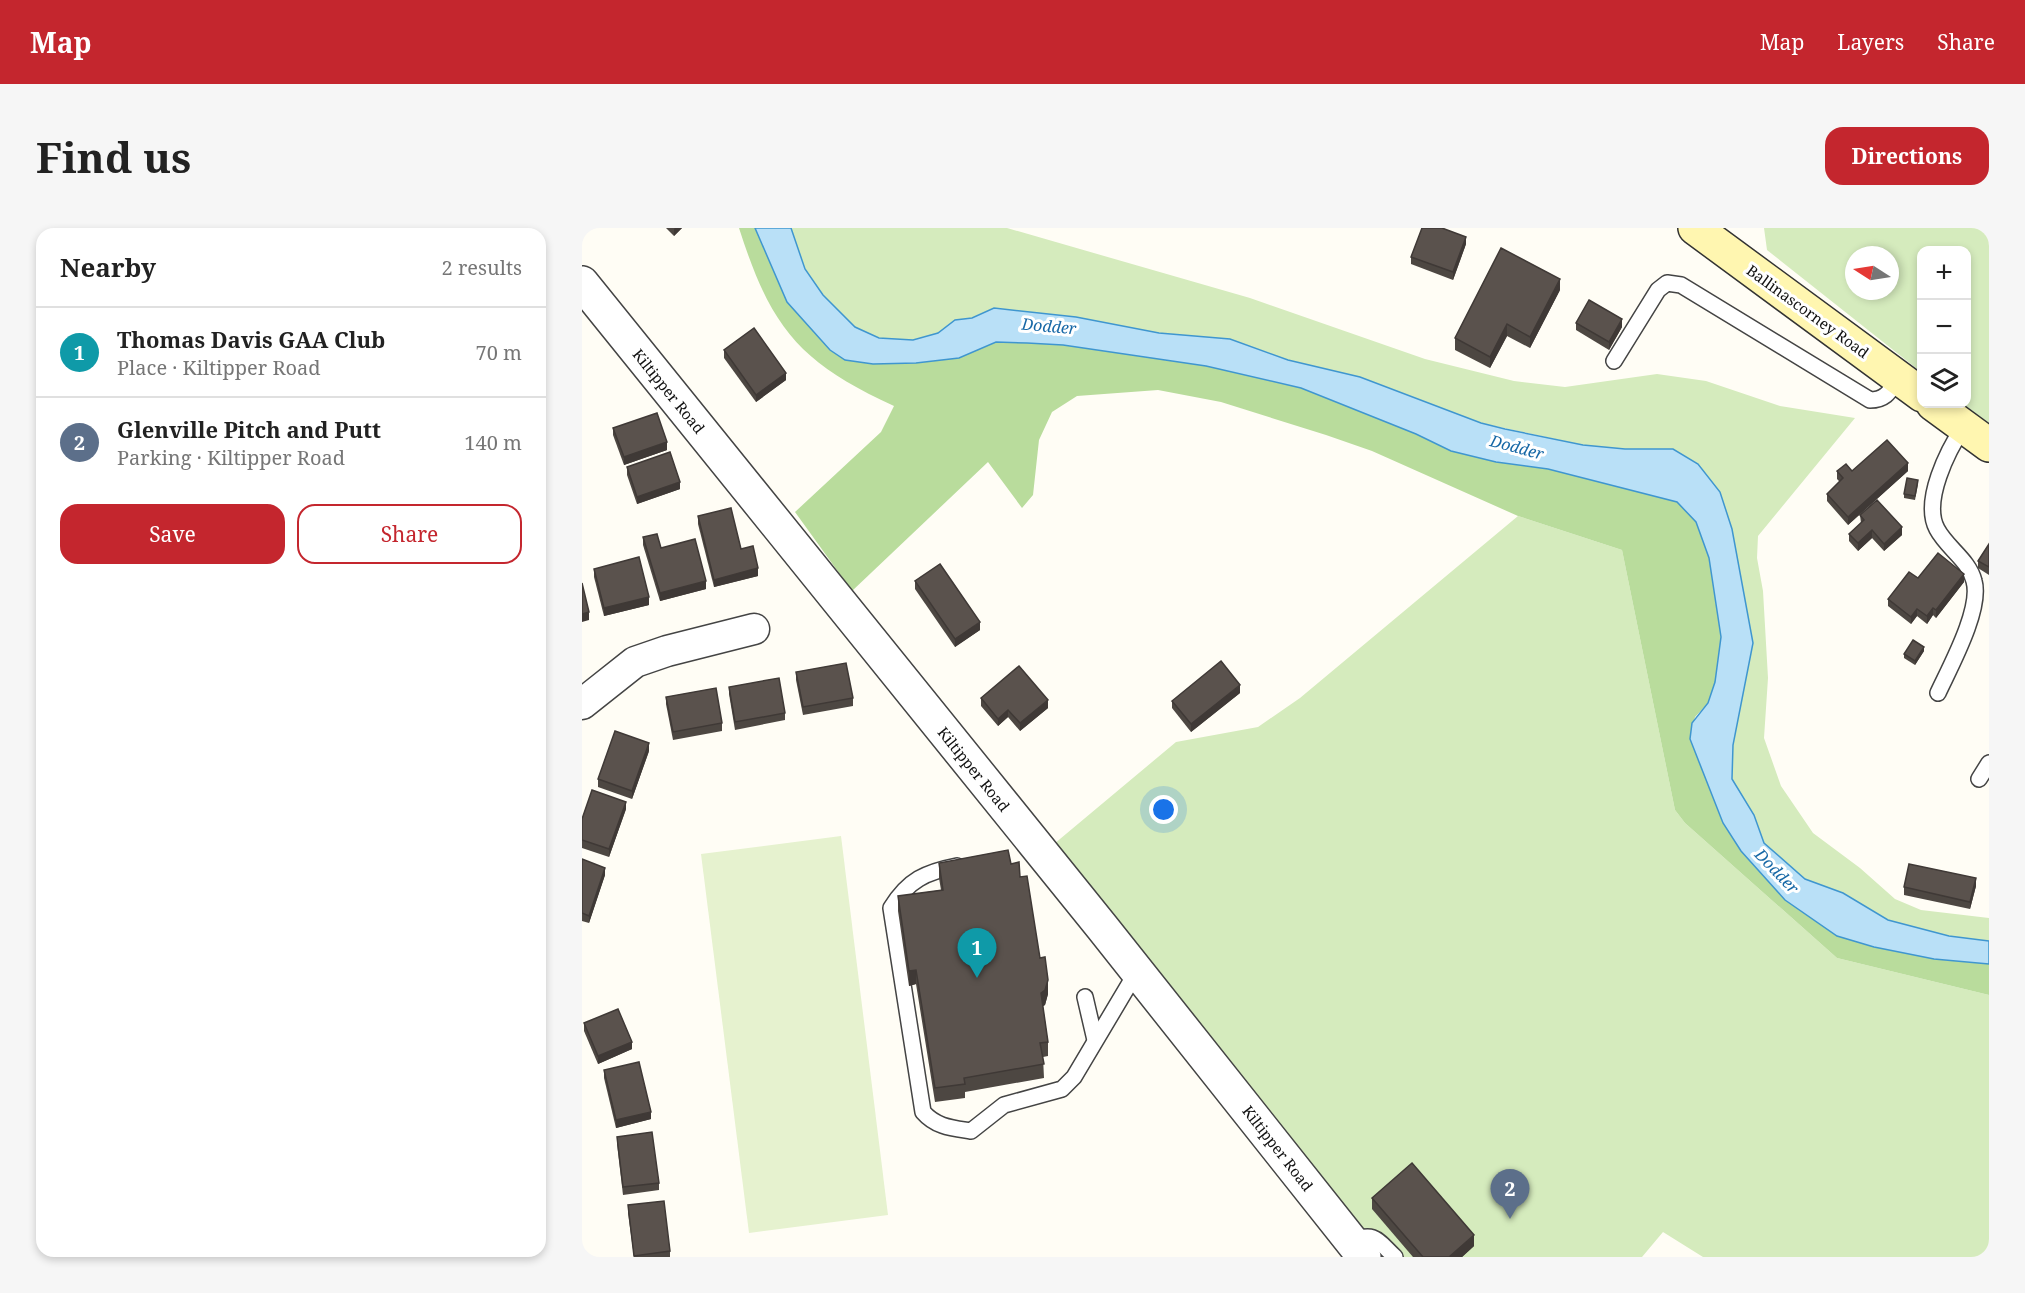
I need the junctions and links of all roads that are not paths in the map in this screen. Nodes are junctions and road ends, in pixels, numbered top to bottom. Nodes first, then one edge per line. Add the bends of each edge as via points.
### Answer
1 (1695, 228) edge
2 (582, 283) edge
3 (1614, 361) dead end
4 (1910, 387) edge
5 (1938, 408) edge
6 (1976, 436) edge
7 (754, 629) dead end
8 (1938, 693) dead end
9 (582, 704) edge
10 (1989, 764) edge
11 (1979, 779) dead end
12 (961, 865) edge
13 (1137, 971) junction
14 (1085, 997) dead end
15 (1095, 1040) junction
16 (1358, 1249) edge
17 (1395, 1257) edge

1 - 4 main road, Ballinascorney Road
2 - 13 street, Kiltipper Road
3 - 4 lane via 1658,290 1667,283 1681,285 1870,400 1880,400
5 - 6 main road
6 - 8 lane via 1952,443 1939,473 1933,511 1936,528 1975,582 1968,626
7 - 9 street via 635,662
10 - 11 lane
12 - 15 lane via 931,872 902,889 891,908 923,1112 948,1128 971,1131 1004,1105 1062,1089 1074,1077
13 - 15 lane
13 - 16 street, Kiltipper Road
14 - 15 lane
16 - 17 lane via 1365,1235 1371,1236

